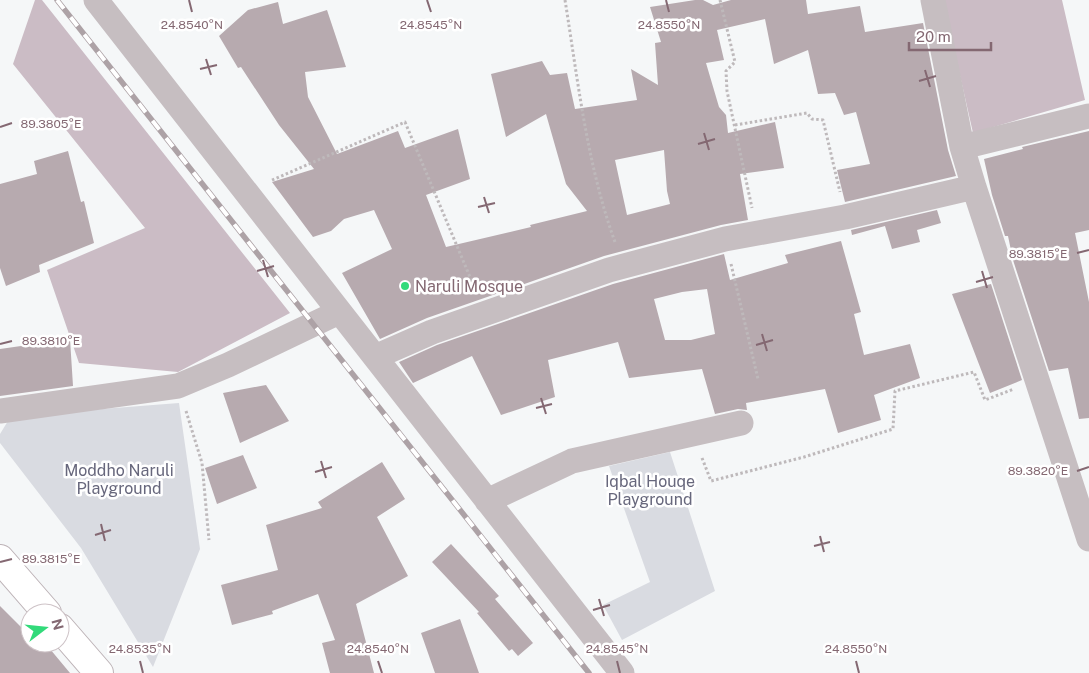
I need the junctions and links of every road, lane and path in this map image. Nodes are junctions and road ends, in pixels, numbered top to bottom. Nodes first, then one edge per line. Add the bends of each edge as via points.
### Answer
1 (96, 0) edge
2 (565, 0) edge
3 (720, 0) edge
4 (933, 0) edge
5 (1089, 116) edge
6 (735, 125) junction
7 (962, 147) junction
8 (974, 188) junction
9 (246, 192) junction
10 (845, 217) junction
11 (758, 233) junction
12 (725, 239) junction
13 (623, 267) junction
14 (339, 312) junction
15 (485, 314) junction
16 (375, 357) junction
17 (758, 379) dead end
18 (1036, 380) junction
19 (178, 386) junction
20 (0, 411) edge
21 (741, 422) dead end
22 (693, 434) junction
23 (487, 501) junction
24 (1089, 539) edge
25 (209, 540) dead end
26 (0, 559) edge
27 (38, 603) edge
28 (70, 640) edge
29 (99, 673) edge
30 (622, 673) edge

1 - 9 street
2 - 13 path via 587,137 603,210
3 - 6 path via 736,62 726,71
4 - 7 street
5 - 7 street
6 - 10 path via 807,113 812,119 823,120
6 - 11 path
7 - 8 street
8 - 10 street
8 - 18 street
9 - 14 street
9 - 15 path via 405,122
10 - 11 street
11 - 12 street
12 - 13 street
12 - 17 path
13 - 15 street
14 - 16 street
14 - 19 street
15 - 16 street via 432,332
16 - 23 street
18 - 22 path via 985,400 974,372 895,391 893,429 804,457 711,480
18 - 24 street
19 - 20 street
19 - 25 path via 202,463
21 - 22 street
22 - 23 street via 572,462
23 - 30 street
26 - 27 main road
28 - 29 main road

